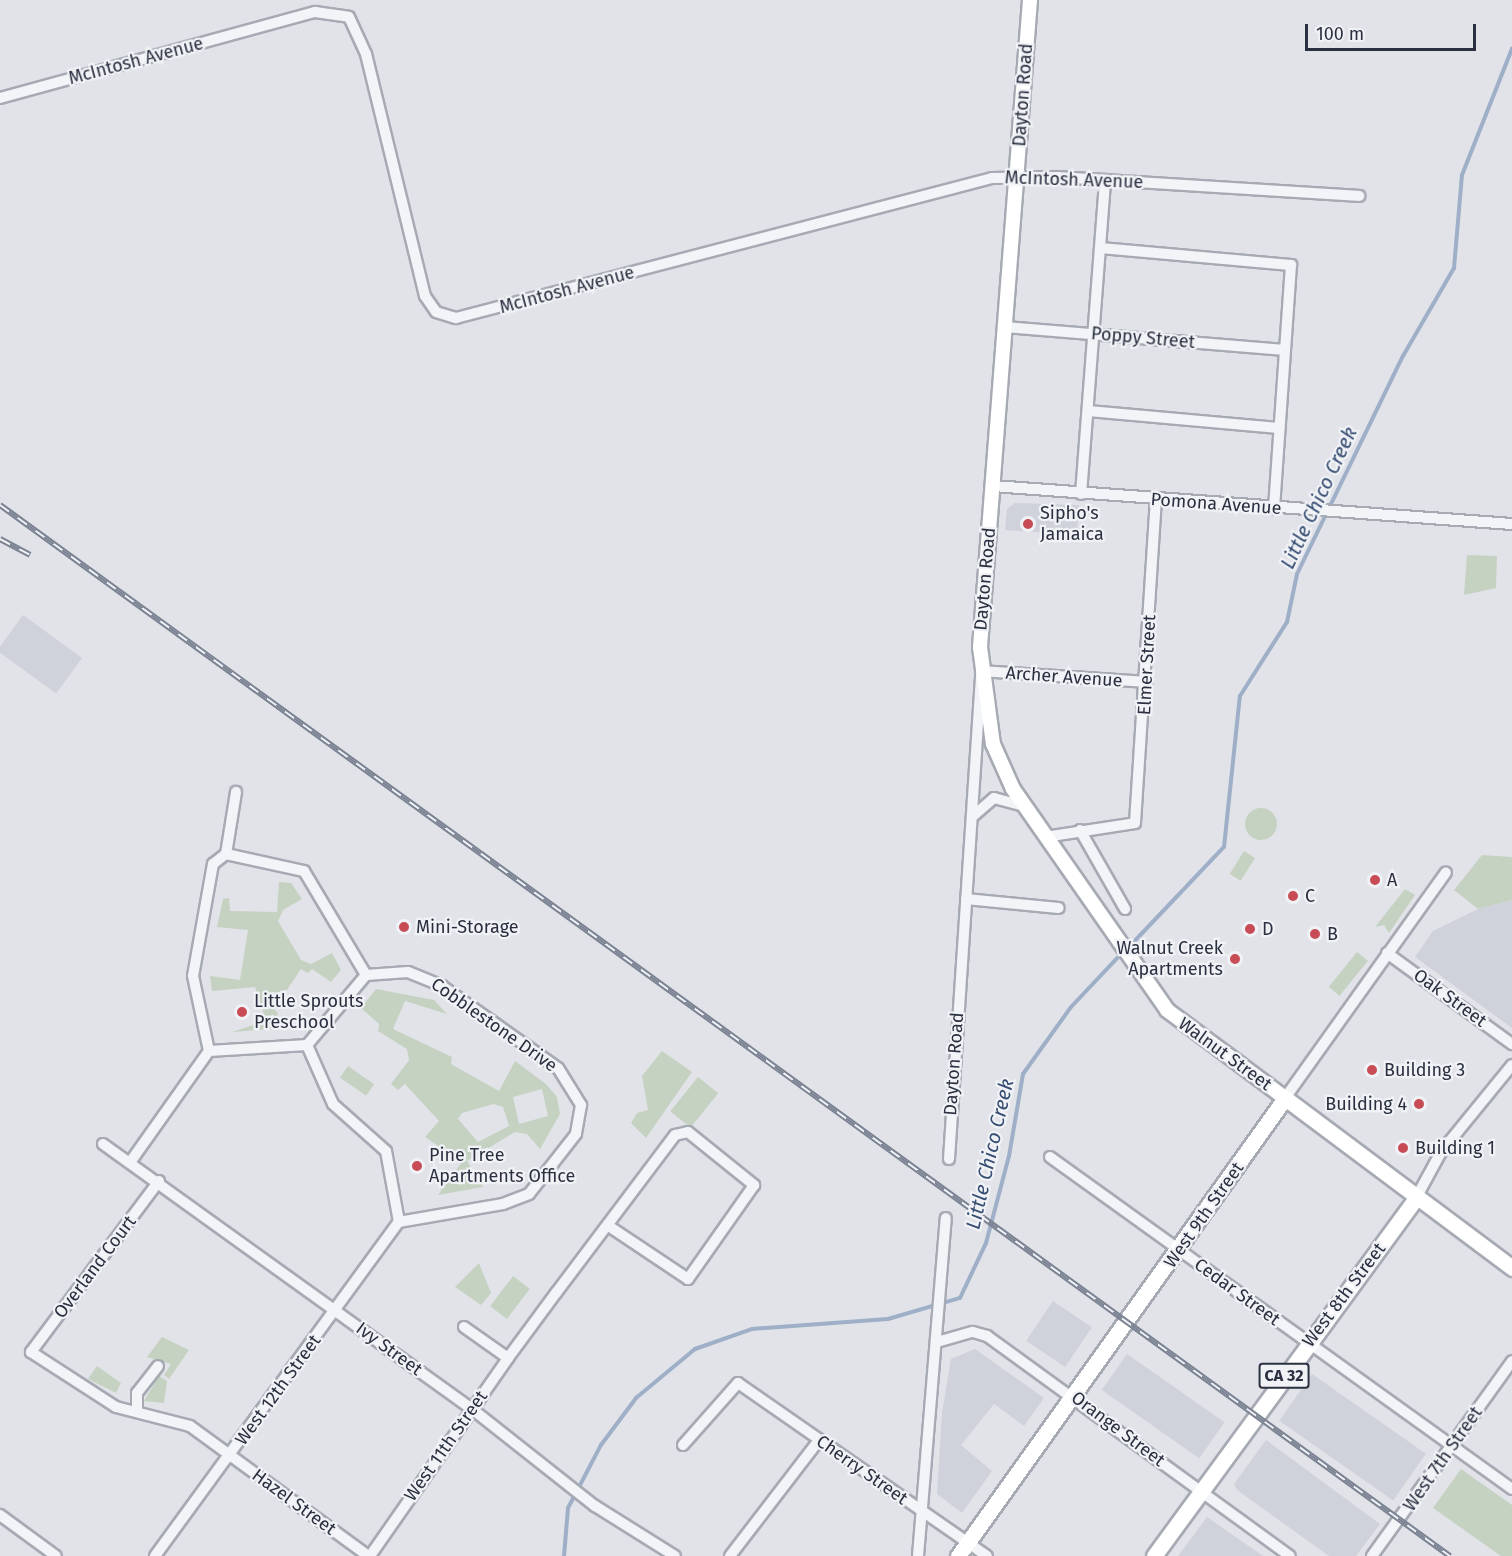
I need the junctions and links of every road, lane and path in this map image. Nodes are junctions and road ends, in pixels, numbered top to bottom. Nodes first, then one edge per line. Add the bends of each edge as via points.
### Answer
1 (1030, 0) edge
2 (0, 98) edge
3 (1017, 176) junction
4 (1105, 180) junction
5 (1359, 196) dead end
6 (1100, 248) junction
7 (1004, 327) junction
8 (1093, 334) junction
9 (1283, 350) junction
10 (1088, 411) junction
11 (1279, 428) junction
12 (993, 486) junction
13 (1082, 494) junction
14 (1155, 501) junction
15 (1274, 508) junction
16 (1512, 524) edge
17 (981, 671) junction
18 (1147, 682) junction
19 (236, 792) dead end
20 (1024, 807) junction
21 (972, 818) junction
22 (1080, 830) junction
23 (1045, 837) junction
24 (226, 854) junction
25 (1446, 872) dead end
26 (966, 899) junction
27 (1059, 908) dead end
28 (1125, 909) dead end
29 (1387, 953) junction
30 (366, 975) junction
31 (1512, 1044) edge
32 (307, 1045) junction
33 (209, 1051) junction
34 (1512, 1065) edge
35 (1285, 1098) junction
36 (102, 1144) dead end
37 (1050, 1156) dead end
38 (949, 1159) dead end
39 (130, 1161) junction
40 (159, 1181) junction
41 (1416, 1198) junction
42 (946, 1218) dead end
43 (399, 1222) junction
44 (607, 1226) junction
45 (1180, 1251) junction
46 (1512, 1269) edge
47 (336, 1310) junction
48 (464, 1328) dead end
49 (937, 1342) junction
50 (1307, 1343) junction
51 (31, 1352) joint
52 (508, 1358) junction
53 (1512, 1361) edge
54 (158, 1366) dead end
55 (1074, 1396) junction
56 (472, 1409) junction
57 (137, 1412) junction
58 (819, 1440) junction
59 (683, 1445) dead end
60 (1452, 1446) junction
61 (230, 1455) junction
62 (1512, 1489) edge
63 (1199, 1490) junction
64 (924, 1511) junction
65 (0, 1515) edge
66 (968, 1542) junction
67 (57, 1556) edge
68 (155, 1556) edge
69 (369, 1556) edge
70 (675, 1556) edge
71 (730, 1556) edge
72 (918, 1556) edge
73 (958, 1556) edge
74 (987, 1556) edge
75 (1154, 1556) edge
76 (1290, 1556) edge
77 (1372, 1556) edge

1 - 3 street, Dayton Road
2 - 3 street, McIntosh Avenue via 315,12 349,17 366,54 425,296 436,312 456,318 970,183
3 - 4 street, McIntosh Avenue
3 - 7 street, Dayton Road
4 - 5 street, McIntosh Avenue
4 - 6 street
6 - 8 street
6 - 9 street via 1291,265
7 - 8 street, Poppy Street
7 - 12 street, Dayton Road
8 - 9 street, Poppy Street
8 - 10 street
9 - 11 street
10 - 11 street
10 - 13 street
11 - 15 street
12 - 13 street, Pomona Avenue
12 - 17 street, Dayton Road
13 - 14 street, Pomona Avenue
14 - 15 street, Pomona Avenue
14 - 18 street, Elmer Street
15 - 16 street, Pomona Avenue
17 - 18 street, Archer Avenue
17 - 20 street, Walnut Street via 993,744
17 - 21 street, Dayton Road
18 - 22 street, Elmer Street via 1131,827
19 - 24 street
20 - 21 street via 994,798
20 - 23 street, Walnut Street
21 - 26 street, Dayton Road
22 - 23 street
22 - 28 street
23 - 35 street, Walnut Street via 1141,976 1189,1030
24 - 30 street via 304,871
24 - 33 street via 213,864 206,885 195,948 195,993
25 - 29 street, West 9th Street
26 - 27 street
26 - 38 street, Dayton Road
29 - 31 street, Oak Street
29 - 35 street, West 9th Street
30 - 32 street
30 - 43 street, Cobblestone Drive via 415,973 442,986 558,1068 581,1105 576,1134 529,1194 503,1204
32 - 33 street
32 - 43 street via 328,1097 386,1151
33 - 39 street
34 - 41 street, West 8th Street via 1441,1152
35 - 41 main road, Walnut Street
35 - 45 main road, West 9th Street
36 - 39 street, Ivy Street
37 - 45 street, Cedar Street
39 - 40 street, Ivy Street
40 - 47 street, Ivy Street
40 - 51 street, Overland Court
41 - 46 main road, Walnut Street
41 - 50 main road, West 8th Street / CA 32
42 - 49 street
43 - 47 street, West 12th Street
44 - 44 street, West 11th Street via 675,1135 688,1132 754,1185 688,1279
44 - 52 street, West 11th Street
45 - 50 street, Cedar Street
45 - 55 main road, West 9th Street
47 - 56 street, Ivy Street
47 - 61 street, West 12th Street
48 - 52 street
49 - 55 street, Orange Street via 973,1332 987,1336
49 - 64 street
50 - 60 street, Cedar Street
50 - 63 main road, West 8th Street / CA 32
51 - 57 street, Hazel Street via 93,1395
52 - 56 street, West 11th Street
53 - 60 street, West 7th Street
54 - 57 street via 137,1393
55 - 63 street, Orange Street
55 - 66 main road, West 9th Street
56 - 69 street, West 11th Street
56 - 70 street, Ivy Street via 595,1506
57 - 61 street, Hazel Street via 176,1419
58 - 59 street, Cherry Street via 738,1383
58 - 64 street, Cherry Street
58 - 71 street
60 - 62 street, Cedar Street
60 - 77 street, West 7th Street
61 - 68 street, West 12th Street
61 - 69 street, Hazel Street
63 - 75 main road, West 8th Street / CA 32
63 - 76 street, Orange Street
64 - 66 street, Cherry Street
64 - 72 street
65 - 67 street
66 - 73 main road, West 9th Street
66 - 74 street, Cherry Street

